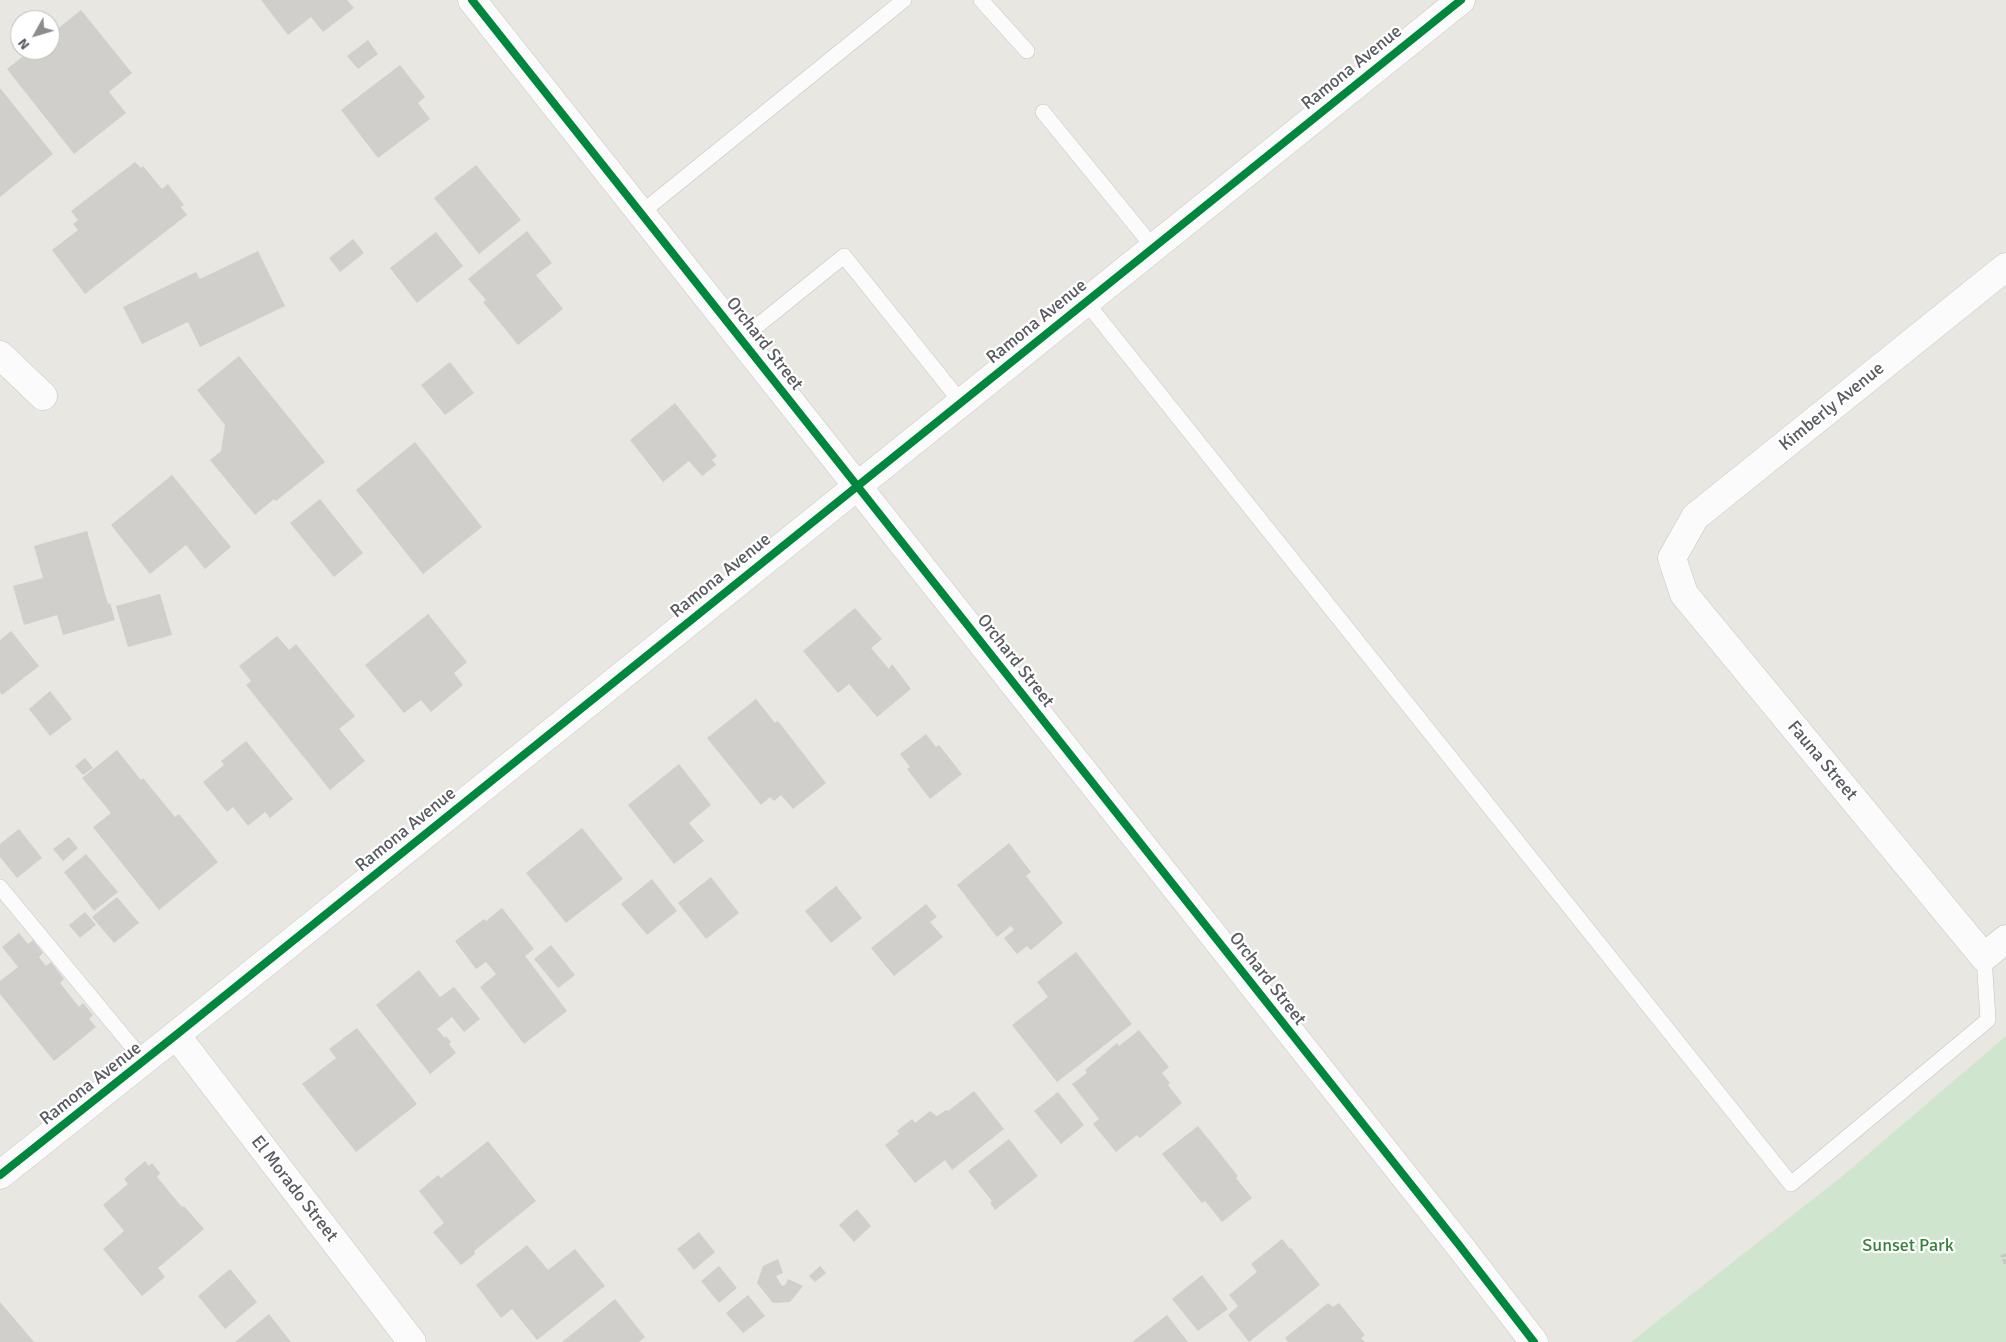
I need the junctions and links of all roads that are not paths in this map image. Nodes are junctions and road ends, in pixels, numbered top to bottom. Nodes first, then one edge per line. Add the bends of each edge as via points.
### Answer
1 (472, 0) edge
2 (904, 0) edge
3 (981, 0) edge
4 (1461, 0) edge
5 (1027, 51) dead end
6 (1044, 112) dead end
7 (641, 213) junction
8 (1154, 248) junction
9 (2006, 267) edge
10 (1086, 302) junction
11 (741, 339) junction
12 (0, 355) edge
13 (43, 396) dead end
14 (961, 402) junction
15 (857, 486) junction
16 (1672, 558) joint
17 (0, 887) edge
18 (2006, 939) edge
19 (1984, 957) junction
20 (176, 1036) junction
21 (144, 1061) junction
22 (0, 1175) edge
23 (412, 1342) edge
24 (1534, 1342) edge

1 - 7 street, Orchard Street
2 - 7 lane
3 - 5 lane
4 - 8 street, Ramona Avenue
6 - 8 lane
7 - 11 street, Orchard Street
8 - 10 street, Ramona Avenue
9 - 16 street, Kimberly Avenue via 1695,517
10 - 14 street, Ramona Avenue
10 - 19 lane via 1791,1184 1988,1020
11 - 14 lane via 844,256
11 - 15 street, Orchard Street
12 - 13 street
14 - 15 street, Ramona Avenue
15 - 20 street, Ramona Avenue
15 - 24 street, Orchard Street
16 - 19 street, Fauna Street via 1684,594
17 - 21 lane
18 - 19 street
20 - 21 street, Ramona Avenue
20 - 23 street, El Morado Street
21 - 22 street, Ramona Avenue

